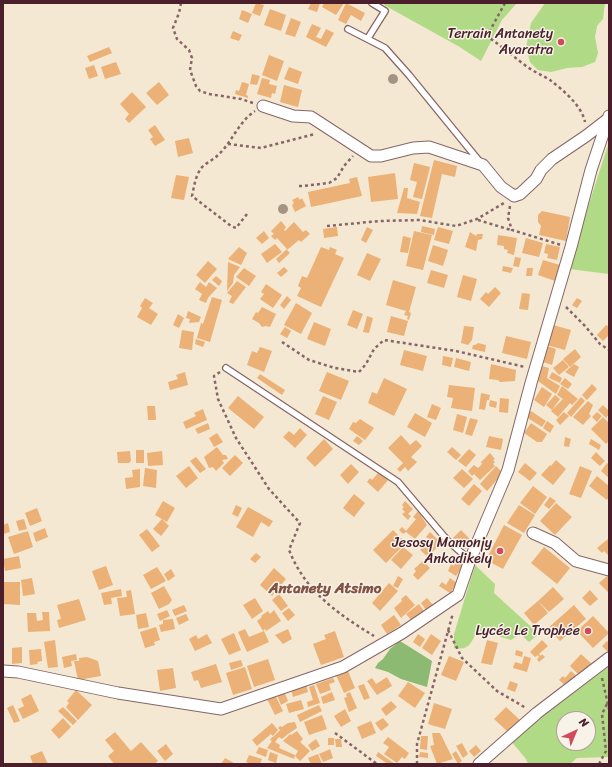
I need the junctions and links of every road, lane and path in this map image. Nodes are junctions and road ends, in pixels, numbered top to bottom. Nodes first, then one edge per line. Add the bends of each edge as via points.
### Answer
1 (181, 3) edge
2 (372, 3) edge
3 (505, 3) edge
4 (348, 29) dead end
5 (368, 38) junction
6 (263, 106) junction
7 (609, 117) edge
8 (329, 130) junction
9 (586, 136) junction
10 (228, 144) junction
11 (362, 151) junction
12 (483, 165) junction
13 (299, 186) dead end
14 (514, 196) junction
15 (247, 214) dead end
16 (477, 219) junction
17 (327, 226) dead end
18 (512, 230) junction
19 (571, 247) junction
20 (556, 295) junction
21 (282, 342) dead end
22 (609, 350) edge
23 (226, 368) joint
24 (535, 369) junction
25 (534, 533) dead end
26 (470, 560) junction
27 (609, 570) edge
28 (458, 595) junction
29 (448, 629) junction
30 (384, 643) junction
31 (606, 661) edge
32 (3, 671) edge
33 (608, 704) junction
34 (609, 708) edge
35 (537, 713) junction
36 (336, 733) dead end
37 (377, 764) edge
38 (417, 764) edge
39 (479, 764) edge
40 (599, 764) edge

1 - 6 path via 173,28 177,38 190,50 190,70 196,86 200,91 209,94 241,99
2 - 5 lane via 385,11
3 - 9 path via 488,36 564,92 584,116
4 - 5 lane
5 - 12 lane via 385,48
6 - 8 street via 293,116 311,117
6 - 10 path via 249,115
7 - 9 street
7 - 19 street via 591,170
8 - 10 path via 261,148
8 - 11 street
9 - 14 street via 552,159 536,179 520,194
10 - 15 path via 200,169 192,196 236,228
11 - 12 street via 371,156 381,156 429,147
11 - 13 path via 355,155 329,184
12 - 14 street via 501,187
14 - 16 path
14 - 18 path via 508,218
16 - 17 path via 456,226 420,220
16 - 18 path
18 - 19 path
19 - 20 street
20 - 22 path via 600,344
20 - 24 street
21 - 24 path via 309,360 359,372 374,349 384,340 456,351
23 - 26 lane via 398,482 448,541
23 - 30 path via 214,376 218,399 236,438 265,483 300,523 289,550 299,571 322,599 352,623
24 - 26 street via 508,470
25 - 27 street via 555,543 576,561
26 - 28 street
28 - 29 path
28 - 30 street
29 - 35 path via 462,658 497,691
29 - 38 path via 417,744
30 - 32 street via 343,667 221,709
31 - 33 path via 602,680
31 - 35 street
33 - 34 path
33 - 40 path via 602,714 606,751
35 - 39 street
36 - 37 path

